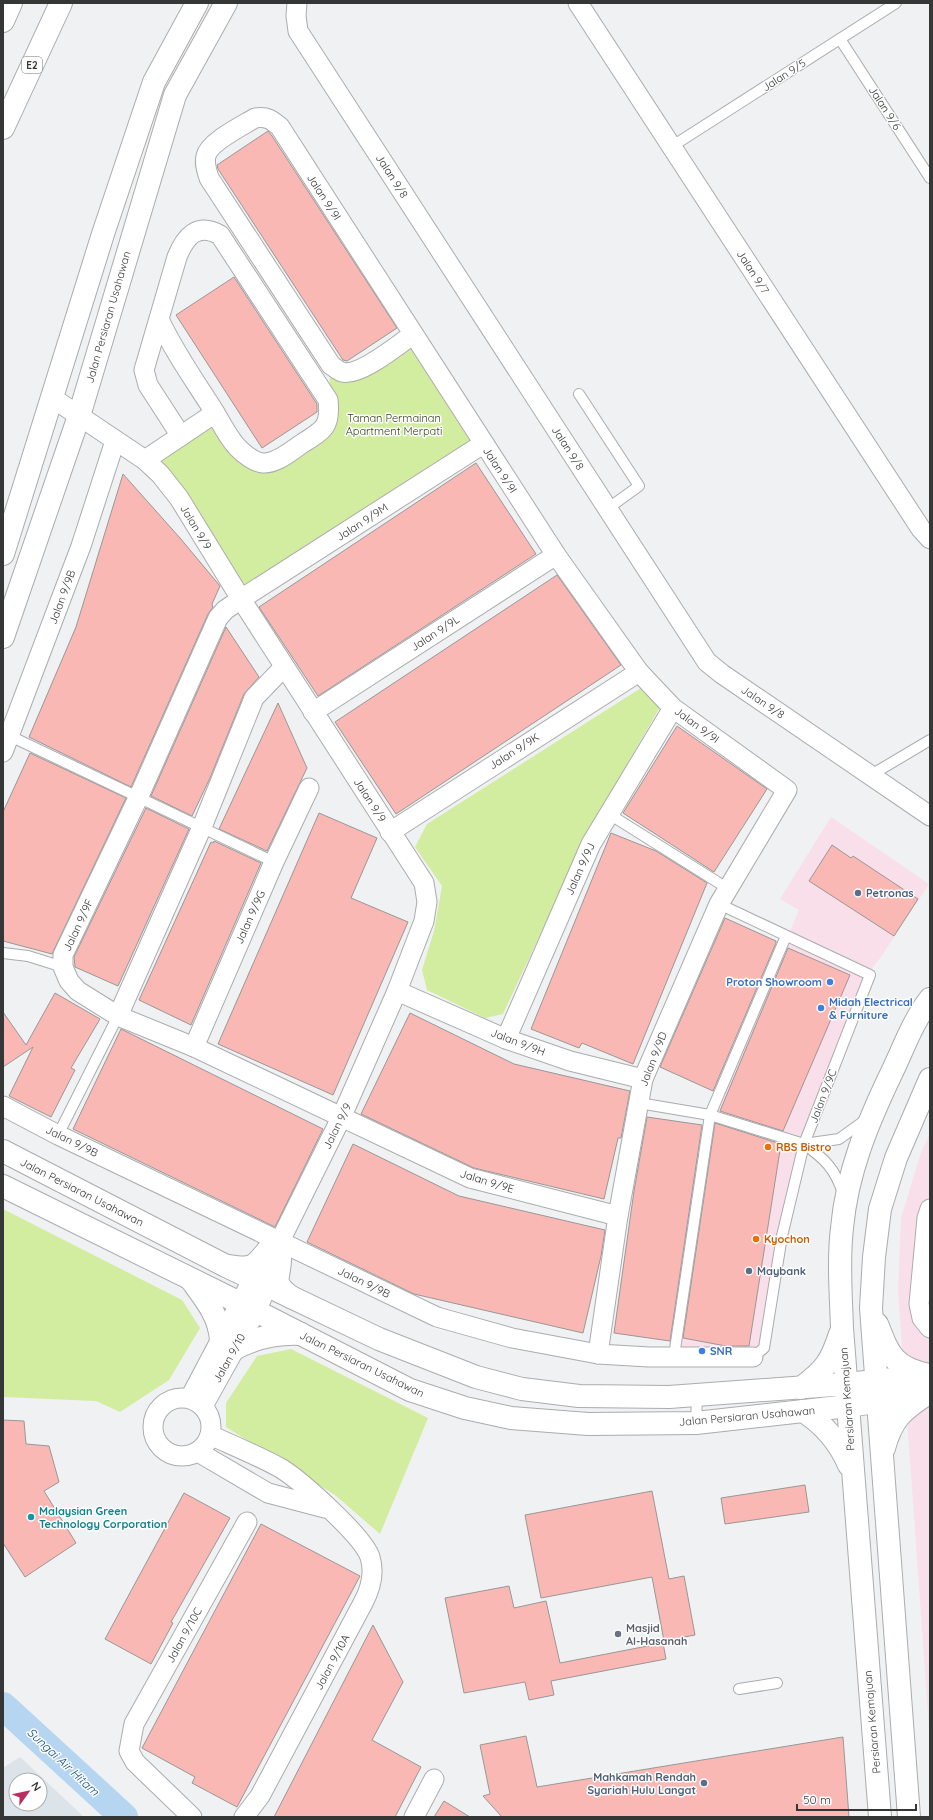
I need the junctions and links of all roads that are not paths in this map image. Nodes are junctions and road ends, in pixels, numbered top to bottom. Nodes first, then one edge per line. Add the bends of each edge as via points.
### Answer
1 (11, 3) edge
2 (61, 3) edge
3 (197, 3) edge
4 (226, 3) edge
5 (297, 3) edge
6 (578, 3) edge
7 (896, 3) edge
8 (3, 22) edge
9 (840, 39) junction
10 (3, 128) edge
11 (671, 147) junction
12 (930, 178) edge
13 (159, 319) junction
14 (412, 335) junction
15 (579, 394) dead end
16 (51, 397) junction
17 (215, 413) junction
18 (79, 416) junction
19 (181, 436) junction
20 (115, 440) junction
21 (483, 444) junction
22 (145, 460) junction
23 (607, 509) junction
24 (930, 539) edge
25 (3, 554) edge
26 (556, 555) junction
27 (240, 599) junction
28 (3, 637) edge
29 (284, 667) junction
30 (639, 672) junction
31 (673, 708) junction
32 (313, 712) junction
33 (930, 740) edge
34 (6, 744) edge
35 (871, 775) junction
36 (309, 788) dead end
37 (786, 790) joint
38 (139, 796) junction
39 (609, 814) junction
40 (930, 816) edge
41 (202, 827) junction
42 (390, 832) junction
43 (274, 862) junction
44 (723, 896) junction
45 (786, 936) junction
46 (3, 953) edge
47 (63, 967) junction
48 (397, 991) junction
49 (930, 999) edge
50 (118, 1016) junction
51 (506, 1038) junction
52 (194, 1047) junction
53 (643, 1079) junction
54 (929, 1086) edge
55 (639, 1103) junction
56 (3, 1106) edge
57 (872, 1114) junction
58 (710, 1115) junction
59 (341, 1118) junction
60 (58, 1134) junction
61 (804, 1144) junction
62 (3, 1151) edge
63 (3, 1186) edge
64 (846, 1201) junction
65 (930, 1209) edge
66 (618, 1216) junction
67 (276, 1249) junction
68 (226, 1266) junction
69 (188, 1277) junction
70 (260, 1283) junction
71 (291, 1297) junction
72 (248, 1307) junction
73 (871, 1308) junction
74 (842, 1328) junction
75 (930, 1328) edge
76 (302, 1334) junction
77 (228, 1345) junction
78 (598, 1354) junction
79 (674, 1356) junction
80 (753, 1357) joint
81 (846, 1384) junction
82 (929, 1384) edge
83 (801, 1388) junction
84 (878, 1392) junction
85 (697, 1396) junction
86 (197, 1402) junction
87 (848, 1406) junction
88 (803, 1411) junction
89 (696, 1423) junction
90 (210, 1435) junction
91 (198, 1452) junction
92 (882, 1454) junction
93 (853, 1474) junction
94 (330, 1509) junction
95 (247, 1522) dead end
96 (777, 1684) dead end
97 (740, 1689) dead end
98 (434, 1779) dead end
99 (192, 1817) edge
100 (244, 1817) edge
101 (414, 1817) edge
102 (880, 1817) edge
103 (909, 1817) edge

1 - 8 main road
2 - 10 main road, E2
3 - 16 main road via 154,82
4 - 18 main road, Jalan Persiaran Usahawan via 175,95
5 - 23 street, Jalan 9/8 via 298,31
6 - 11 street, Jalan 9/7
7 - 9 lane, Jalan 9/5
9 - 11 lane, Jalan 9/5
9 - 12 lane, Jalan 9/6
11 - 24 street, Jalan 9/7
13 - 17 street
13 - 17 street via 182,244 201,230 212,230 220,235 328,400 329,414 326,426 317,434 276,460 262,463 249,458 236,446
13 - 19 street via 144,370 145,377
14 - 14 street, Jalan 9/9I via 366,366 353,371 342,372 331,365 209,178 205,166 210,147 255,118 264,117 272,120 280,128
14 - 21 street, Jalan 9/9I
15 - 23 lane via 639,486
16 - 18 street, Jalan 9/9
16 - 25 main road
17 - 19 street
18 - 20 street, Jalan 9/9
18 - 28 main road, Jalan Persiaran Usahawan
19 - 22 street
20 - 22 street, Jalan 9/9
20 - 34 street, Jalan 9/9B via 81,546
21 - 26 street, Jalan 9/9I
21 - 27 street, Jalan 9/9M
22 - 27 street, Jalan 9/9 via 179,498
23 - 35 street, Jalan 9/8 via 707,662
26 - 30 street, Jalan 9/9I
26 - 32 street, Jalan 9/9L
27 - 29 street, Jalan 9/9
27 - 38 street, Jalan 9/9F via 225,610 212,628
29 - 32 street, Jalan 9/9
29 - 41 street via 254,698
30 - 31 street, Jalan 9/9I
30 - 42 street, Jalan 9/9K
31 - 37 street, Jalan 9/9I
31 - 39 street, Jalan 9/9J
32 - 42 street, Jalan 9/9
33 - 35 lane
34 - 38 lane
35 - 40 street, Jalan 9/8
36 - 43 street, Jalan 9/9G
37 - 44 street, Jalan 9/9D
38 - 41 lane
38 - 47 street, Jalan 9/9F via 63,955
39 - 44 lane
39 - 51 street, Jalan 9/9J via 590,844
41 - 43 lane
41 - 50 street
42 - 48 street, Jalan 9/9 via 424,883 427,902 424,921
43 - 52 street, Jalan 9/9G
44 - 45 lane
44 - 53 street, Jalan 9/9D
45 - 58 lane
45 - 61 lane, Jalan 9/9C via 870,974
46 - 47 lane via 28,956
47 - 50 street via 69,981 78,991
48 - 51 street, Jalan 9/9H
48 - 59 street, Jalan 9/9
49 - 57 main road, Persiaran Kemajuan via 918,1014
50 - 52 street
50 - 60 lane
51 - 53 street, Jalan 9/9H via 570,1061
52 - 59 street
53 - 55 street, Jalan 9/9D
54 - 73 main road via 896,1158 880,1209
55 - 58 lane
55 - 66 street, Jalan 9/9D
56 - 60 street, Jalan 9/9B
57 - 61 lane via 857,1128 839,1139
57 - 64 main road, Persiaran Kemajuan via 856,1156
58 - 61 lane
58 - 79 lane
59 - 66 street, Jalan 9/9E via 470,1178
59 - 67 street, Jalan 9/9
60 - 67 street, Jalan 9/9B via 258,1230
61 - 64 lane via 827,1162 839,1180
61 - 80 lane, Jalan 9/9C via 782,1236 764,1348
62 - 68 main road, Jalan Persiaran Usahawan
63 - 69 main road, Jalan Persiaran Usahawan
64 - 74 main road, Persiaran Kemajuan via 840,1264
65 - 75 street via 919,1304 922,1318
66 - 78 street, Jalan 9/9D
67 - 68 main road via 251,1268
67 - 70 street, Jalan 9/9
67 - 71 main road via 278,1285
67 - 78 street, Jalan 9/9B via 306,1254 437,1317 512,1338
68 - 70 main road, Jalan Persiaran Usahawan
69 - 72 main road, Jalan Persiaran Usahawan
69 - 77 main road via 214,1312
70 - 71 main road, Jalan Persiaran Usahawan
70 - 72 street, Jalan 9/10
71 - 85 main road, Jalan Persiaran Usahawan via 379,1339 476,1377 522,1389 579,1396
72 - 76 main road, Jalan Persiaran Usahawan
72 - 77 street, Jalan 9/10
73 - 82 main road via 885,1343 898,1363
73 - 84 main road
74 - 81 main road, Persiaran Kemajuan
74 - 83 main road via 824,1370
76 - 77 main road
76 - 89 main road, Jalan Persiaran Usahawan via 410,1390 465,1408 511,1418 588,1424
77 - 86 street, Jalan 9/10
78 - 79 street, Jalan 9/9B
79 - 80 street, Jalan 9/9B
81 - 83 main road, Jalan Persiaran Usahawan
81 - 84 main road, Jalan Persiaran Usahawan
81 - 87 main road, Persiaran Kemajuan
82 - 84 main road
82 - 92 main road via 895,1421
83 - 85 main road, Jalan Persiaran Usahawan
84 - 87 main road, Jalan Persiaran Usahawan
84 - 92 main road
85 - 89 lane
86 - 90 street via 211,1421
86 - 91 street via 178,1397 166,1401 157,1410 152,1429 154,1438 167,1452 176,1456 186,1456
87 - 88 main road, Jalan Persiaran Usahawan
87 - 93 main road, Persiaran Kemajuan
88 - 89 main road, Jalan Persiaran Usahawan
88 - 93 main road via 816,1419 838,1444
90 - 91 street
90 - 94 street, Jalan 9/10A via 282,1470
91 - 94 street via 268,1493
92 - 103 main road
93 - 102 main road, Persiaran Kemajuan
94 - 100 street, Jalan 9/10A via 360,1539 370,1556 373,1573 370,1590 260,1796
95 - 99 street, Jalan 9/10C via 134,1724 129,1751 140,1769
96 - 97 lane
98 - 101 street

